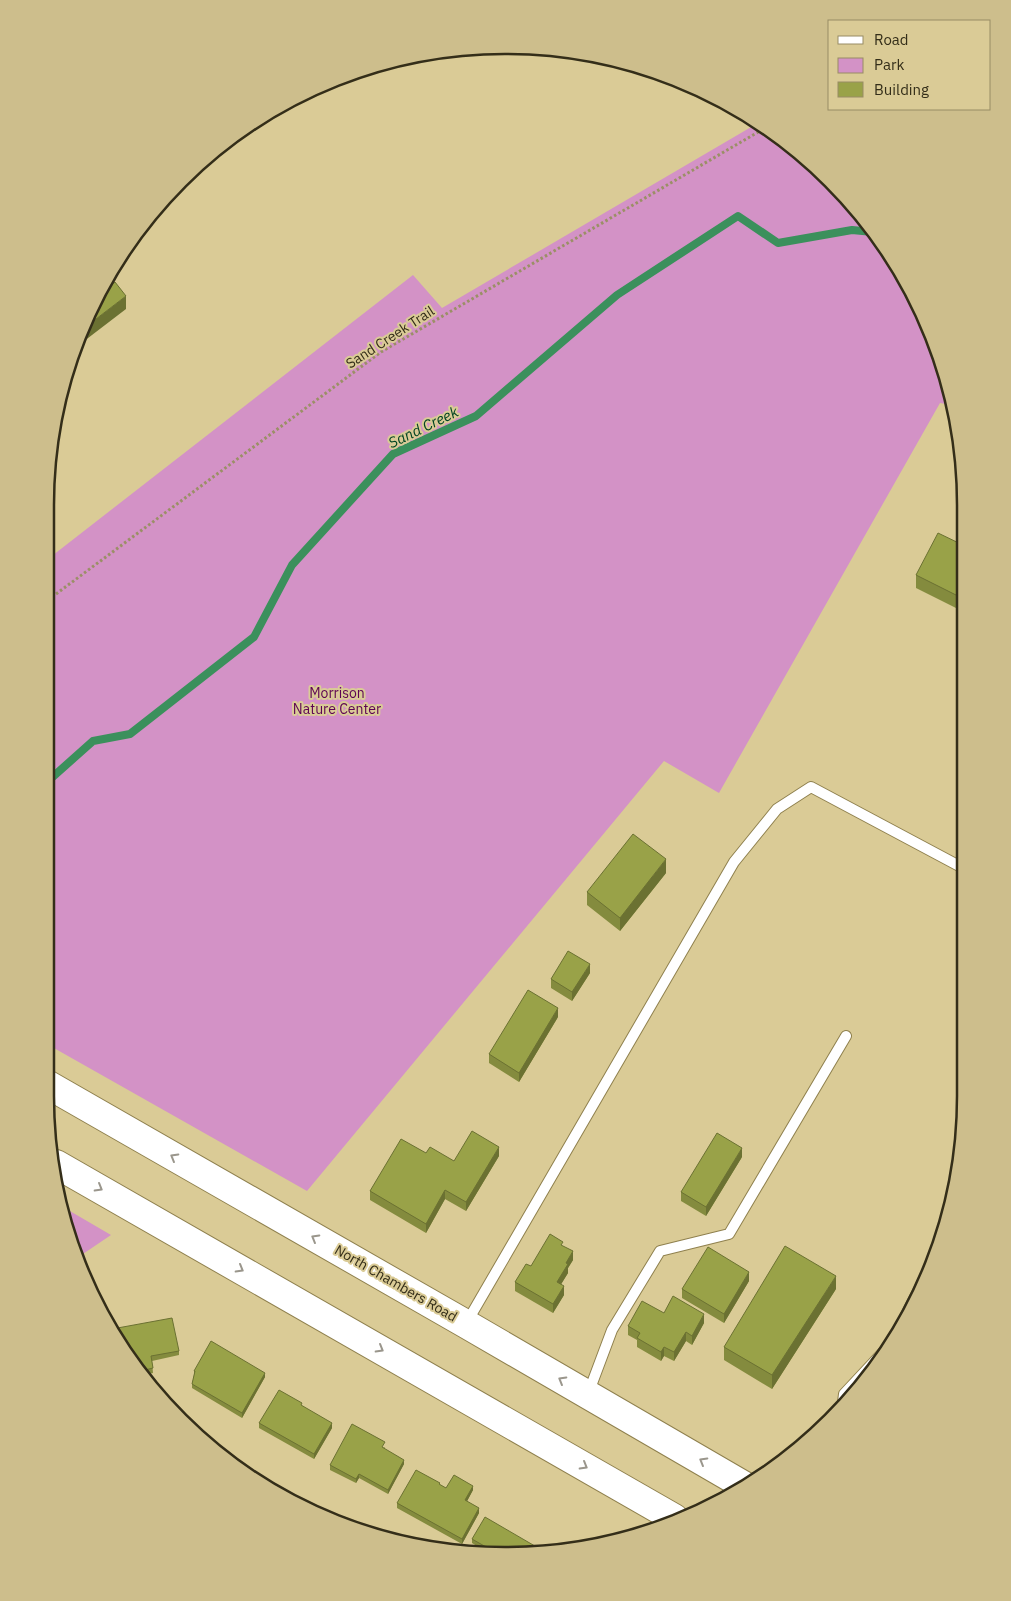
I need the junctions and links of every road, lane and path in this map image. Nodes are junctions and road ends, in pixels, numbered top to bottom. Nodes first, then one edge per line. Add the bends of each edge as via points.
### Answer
1 (759, 132) edge
2 (54, 596) edge
3 (957, 865) edge
4 (846, 1036) dead end
5 (54, 1088) edge
6 (60, 1166) edge
7 (466, 1324) junction
8 (588, 1395) junction
9 (738, 1482) edge
10 (670, 1516) edge

1 - 2 path, Sand Creek Trail via 381,352
3 - 7 lane via 812,786 777,809 734,862
4 - 8 lane via 729,1234 660,1250 612,1330
7 -> 5 main road, North Chambers Road
6 -> 10 main road
8 -> 7 main road, North Chambers Road
9 -> 8 main road, North Chambers Road

